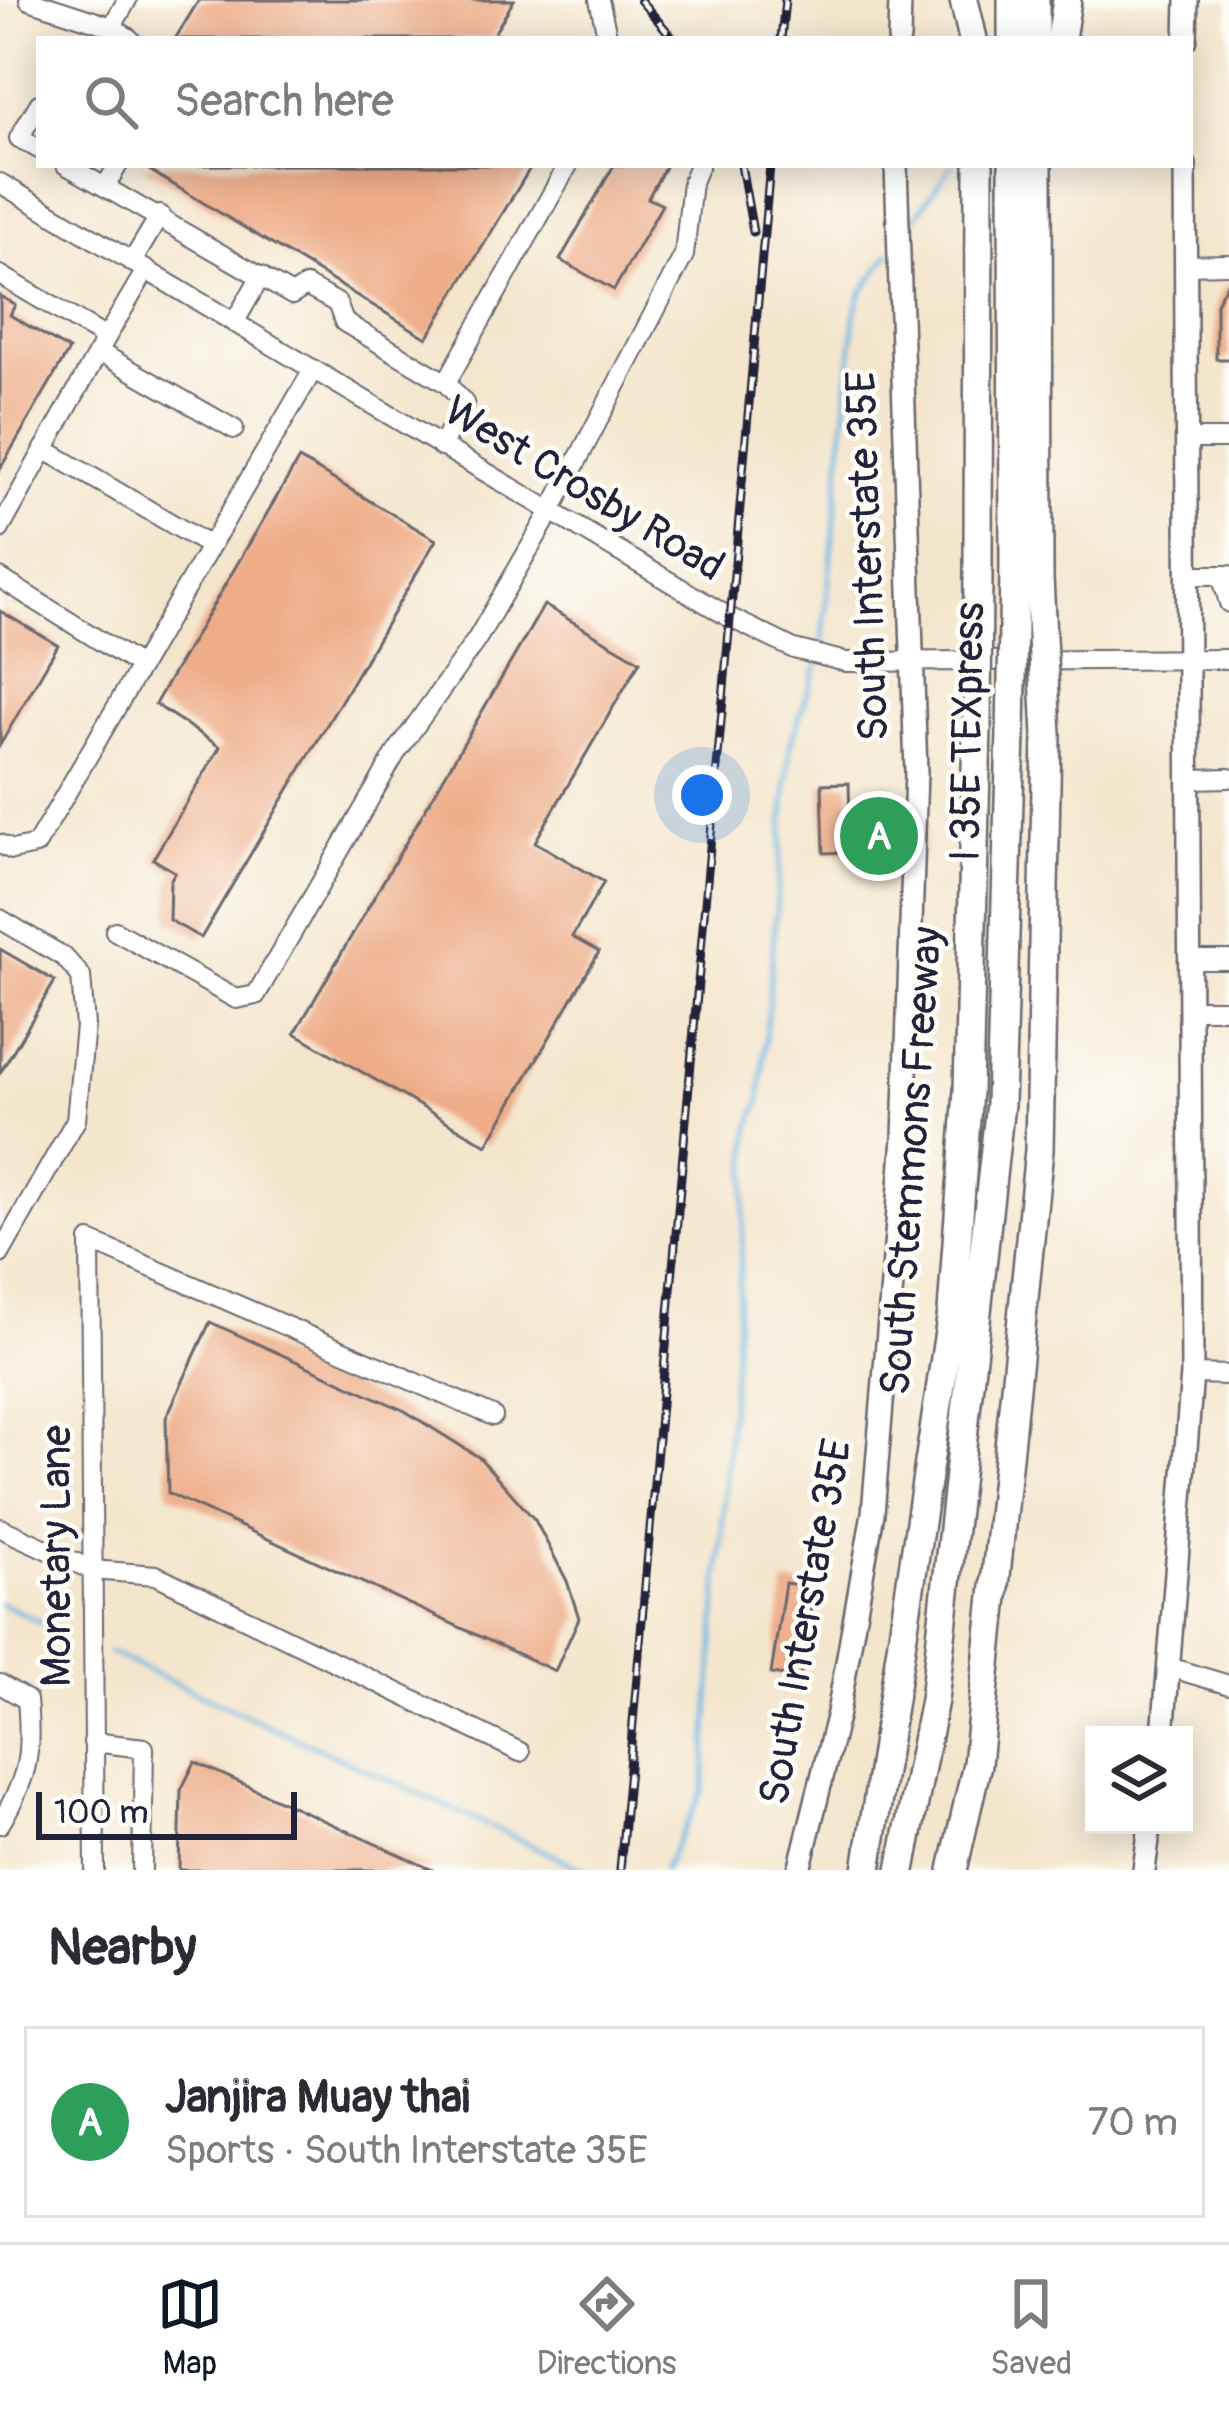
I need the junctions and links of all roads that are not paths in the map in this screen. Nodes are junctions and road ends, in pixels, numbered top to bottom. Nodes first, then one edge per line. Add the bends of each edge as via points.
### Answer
1 (29, 0) edge
2 (127, 0) edge
3 (599, 0) edge
4 (900, 0) edge
5 (964, 0) edge
6 (1012, 0) edge
7 (1035, 0) edge
8 (1067, 0) edge
9 (1187, 0) edge
10 (982, 25) edge
11 (112, 27) junction
12 (82, 31) edge
13 (126, 36) edge
14 (607, 36) edge
15 (899, 36) edge
16 (1012, 36) edge
17 (1036, 36) edge
18 (1061, 36) edge
19 (1186, 36) edge
20 (36, 109) edge
21 (0, 126) edge
22 (20, 138) junction
23 (36, 147) edge
24 (71, 168) edge
25 (116, 168) edge
26 (566, 168) edge
27 (698, 168) edge
28 (1013, 168) edge
29 (1185, 168) edge
30 (979, 169) edge
31 (896, 172) edge
32 (1039, 172) edge
33 (0, 183) edge
34 (105, 187) junction
35 (160, 215) junction
36 (1229, 264) edge
37 (1186, 265) junction
38 (139, 266) junction
39 (0, 275) edge
40 (261, 276) junction
41 (234, 323) junction
42 (103, 345) junction
43 (313, 370) junction
44 (446, 383) junction
45 (234, 429) dead end
46 (1229, 439) edge
47 (1190, 440) junction
48 (441, 447) junction
49 (44, 449) junction
50 (551, 511) junction
51 (0, 529) edge
52 (211, 546) junction
53 (1189, 574) junction
54 (1027, 575) junction
55 (1225, 576) edge
56 (0, 578) edge
57 (1229, 603) edge
58 (910, 659) junction
59 (1229, 659) edge
60 (1189, 660) junction
61 (140, 666) junction
62 (1229, 778) edge
63 (1192, 779) junction
64 (0, 844) edge
65 (0, 919) edge
66 (115, 931) dead end
67 (1192, 960) junction
68 (1229, 960) edge
69 (1192, 1009) junction
70 (1229, 1010) edge
71 (0, 1255) edge
72 (1192, 1375) junction
73 (1229, 1375) edge
74 (493, 1416) dead end
75 (0, 1528) edge
76 (92, 1570) junction
77 (1172, 1668) junction
78 (0, 1684) edge
79 (1229, 1685) edge
80 (1164, 1726) edge
81 (93, 1742) junction
82 (520, 1752) dead end
83 (0, 1824) edge
84 (873, 1824) junction
85 (1149, 1834) edge
86 (95, 1870) edge
87 (142, 1870) edge
88 (799, 1870) edge
89 (857, 1870) edge
90 (867, 1870) edge
91 (901, 1870) edge
92 (953, 1870) edge
93 (1144, 1870) edge

1 - 12 street
2 - 11 street
3 - 14 street
4 - 15 main road
5 - 10 highway
6 - 16 highway
7 - 17 highway
8 - 18 highway
9 - 19 main road
11 - 12 street
11 - 13 street
20 - 22 street
21 - 22 street
22 - 23 street
24 - 34 street
25 - 34 street
26 - 44 street
27 - 50 street via 684,256
28 - 54 highway, I 35E TEXpress
29 - 37 main road
30 - 84 highway, South Stemmons Freeway, bridge via 968,1091 952,1312
31 - 58 main road, South Interstate 35E
32 - 54 highway
33 - 38 street, West Crosby Road
34 - 35 street
35 - 38 street
35 - 40 street
36 - 37 street
37 - 47 main road
38 - 41 street, West Crosby Road
38 - 42 street
39 - 42 street
40 - 41 street
40 - 44 street via 292,295 306,286 337,303 344,322
41 - 43 street, West Crosby Road
42 - 45 street
42 - 49 street
43 - 48 street, West Crosby Road
43 - 52 street
44 - 48 street via 464,403
46 - 47 street
47 - 53 main road
48 - 50 street, West Crosby Road
49 - 51 street
49 - 52 street
50 - 58 street, West Crosby Road via 794,649 846,662
50 - 66 street via 477,639 396,753 256,995 236,999
52 - 61 street
53 - 55 street
53 - 60 main road
54 - 91 highway, I 35E TEXpress, bridge via 1011,733 1000,1104 934,1700
54 - 92 highway, bridge via 1047,735 1039,1150 980,1742
55 - 57 street
56 - 61 street
58 - 60 street, West Crosby Road
58 - 88 main road, South Interstate 35E via 914,960 873,1514 838,1713
59 - 60 street, West Crosby Road
60 - 63 main road
61 - 64 street via 36,845
62 - 63 street
63 - 67 main road
65 - 71 street via 81,976 85,1026 76,1120
67 - 68 street
67 - 69 main road
69 - 70 street
69 - 72 main road
72 - 73 street
72 - 77 main road
74 - 76 street, Monetary Lane via 90,1241
75 - 76 street
76 - 81 street, Monetary Lane
76 - 82 street via 156,1575
77 - 79 street
77 - 80 main road
78 - 83 street via 27,1700 30,1730 28,1778
81 - 86 street, Monetary Lane
81 - 87 street via 144,1748
84 - 89 highway
84 - 90 highway, South Stemmons Freeway
85 - 93 main road

